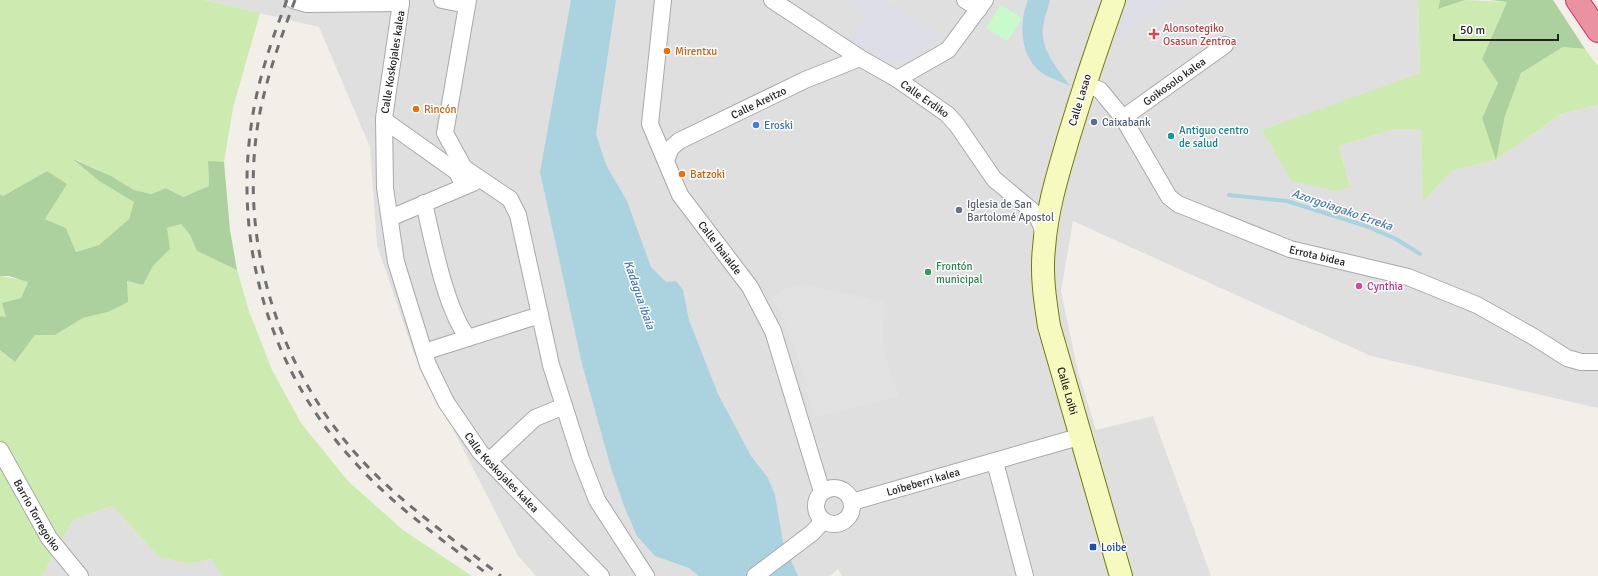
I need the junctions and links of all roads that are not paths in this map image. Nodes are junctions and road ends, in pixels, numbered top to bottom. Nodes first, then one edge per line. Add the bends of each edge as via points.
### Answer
1 (293, 0) edge
2 (442, 0) edge
3 (663, 0) edge
4 (773, 0) edge
5 (965, 0) edge
6 (1114, 0) edge
7 (1577, 0) edge
8 (401, 1) edge
9 (468, 2) edge
10 (982, 4) edge
11 (1598, 30) edge
12 (833, 40) junction
13 (1225, 45) dead end
14 (860, 58) junction
15 (827, 70) junction
16 (897, 78) junction
17 (1085, 84) junction
18 (1123, 118) junction
19 (384, 120) junction
20 (445, 133) junction
21 (654, 133) junction
22 (679, 141) junction
23 (430, 153) junction
24 (666, 160) junction
25 (483, 180) junction
26 (464, 186) junction
27 (424, 203) junction
28 (1022, 204) junction
29 (1042, 208) junction
30 (390, 218) junction
31 (1043, 249) junction
32 (540, 315) junction
33 (468, 338) junction
34 (424, 352) junction
35 (1598, 362) edge
36 (564, 406) junction
37 (1082, 436) junction
38 (1059, 443) junction
39 (0, 450) edge
40 (488, 461) junction
41 (995, 462) junction
42 (1091, 470) junction
43 (822, 492) junction
44 (852, 502) junction
45 (823, 521) junction
46 (80, 576) edge
47 (601, 576) edge
48 (646, 576) edge
49 (755, 576) edge
50 (1025, 576) edge
51 (1121, 576) edge

1 - 8 street via 307,4
2 - 9 street
3 - 21 street, Calle Ibaialde via 650,124
4 - 12 street, Calle Erdiko
5 - 10 street
6 - 17 street, Calle Lasao
7 - 11 highway
8 - 19 street, Calle Koskojales kalea
9 - 20 street
10 - 16 street via 948,50
12 - 14 street, Calle Erdiko
12 - 15 street via 833,54
13 - 18 street, Goikosolo kalea
14 - 15 street, Calle Areitzo
14 - 16 street, Calle Erdiko
15 - 22 street, Calle Areitzo
16 - 28 street, Calle Erdiko via 947,114 994,178
17 - 18 street, Errota bidea via 1100,90
17 - 29 street, Calle Lasao
18 - 35 street, Errota bidea via 1168,197 1178,204 1290,249 1408,277 1477,305 1567,358 1582,362
19 - 23 street, Calle Koskojales kalea
19 - 30 street, Calle Koskojales kalea via 385,188
20 - 23 street via 441,148
20 - 25 street via 464,168
21 - 22 street via 670,142
21 - 24 street, Calle Ibaialde
22 - 24 street, Calle Areitzo via 671,148
23 - 26 street, Calle Koskojales kalea via 457,172
24 - 43 street, Calle Ibaialde via 680,195 750,287 773,331
25 - 26 street
25 - 32 street via 510,199 518,215
26 - 27 street
27 - 30 street
27 - 33 street via 436,257 450,300
28 - 29 street via 1039,205
28 - 31 street, Calle Erdiko via 1034,222
29 - 31 street, Calle Loibi
30 - 34 street, Calle Koskojales kalea via 396,262
31 - 37 street, Calle Loibi via 1044,295 1049,326
32 - 33 street
32 - 36 street via 550,365
33 - 34 street
34 - 40 street, Calle Koskojales kalea via 446,402
36 - 40 street via 535,418
36 - 48 street via 580,459 597,500
37 - 38 street, Loibeberri kalea
37 - 42 street, Calle Loibi
38 - 41 street, Loibeberri kalea
38 - 42 street via 1079,453
39 - 46 street, Barrio Torregoiko via 49,538
40 - 47 street, Calle Koskojales kalea
41 - 44 street, Loibeberri kalea
41 - 50 street
42 - 51 street, Calle Loibi
43 - 44 street via 830,488 840,489 848,494
43 - 45 street via 816,507
44 - 45 street via 852,511 846,521 836,525
45 - 49 street via 812,533

